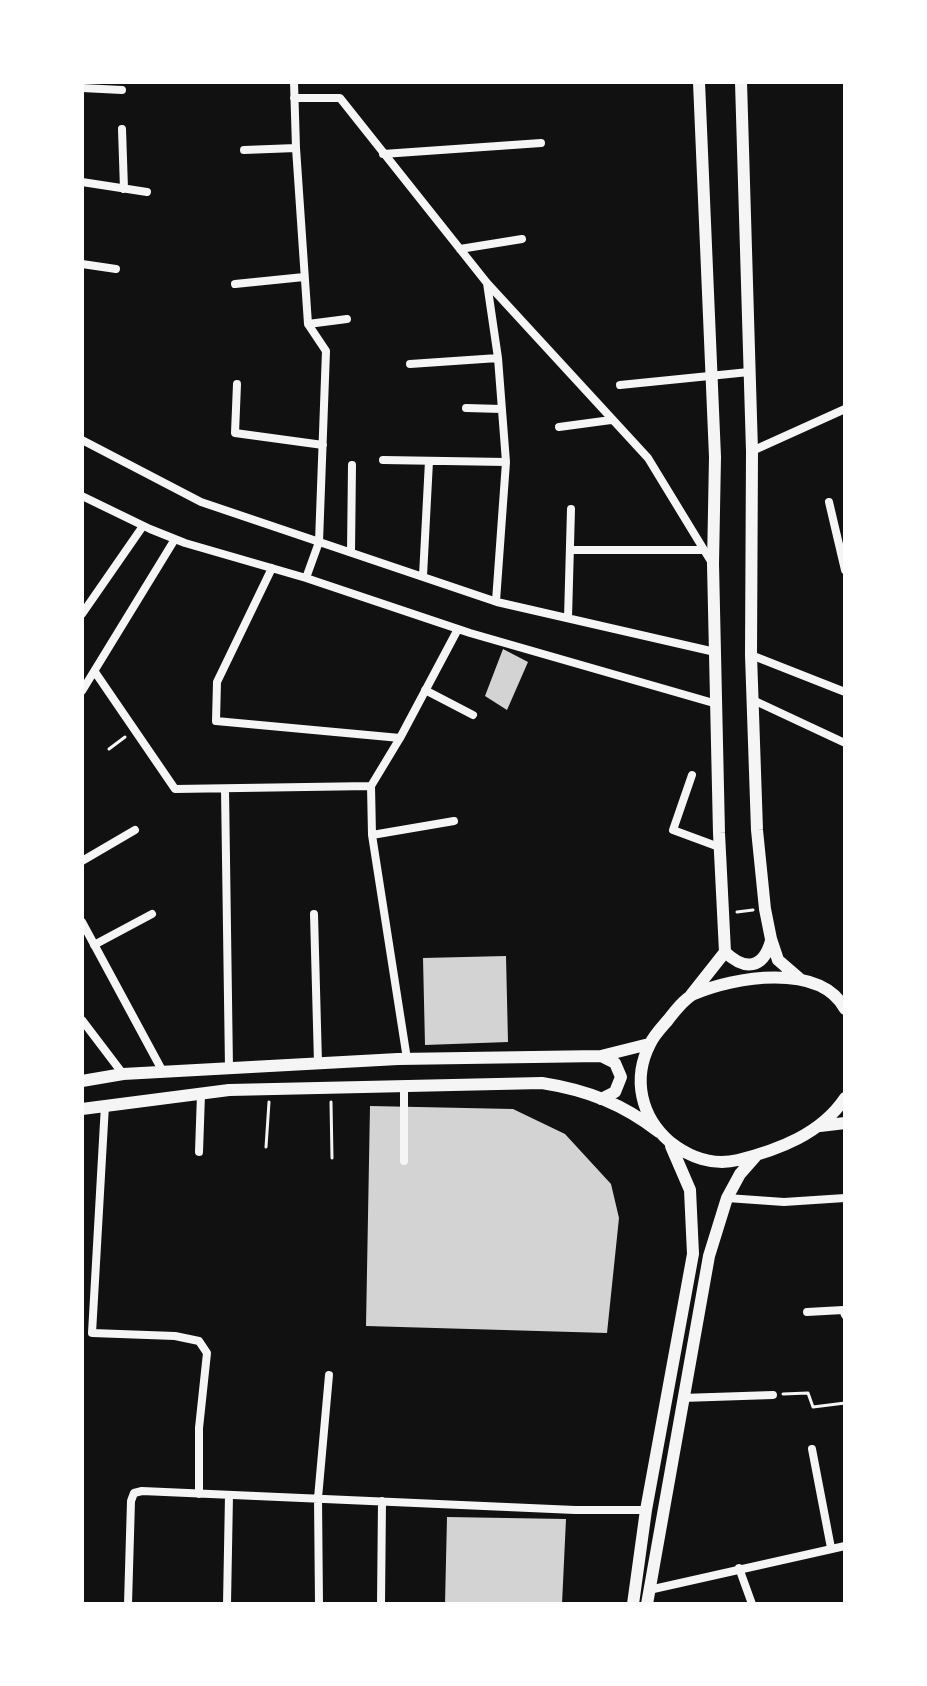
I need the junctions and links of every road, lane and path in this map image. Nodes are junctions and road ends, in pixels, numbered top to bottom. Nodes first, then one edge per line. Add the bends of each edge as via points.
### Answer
1 (294, 82) edge
2 (699, 82) edge
3 (741, 82) edge
4 (82, 88) edge
5 (122, 90) dead end
6 (294, 98) junction
7 (122, 129) dead end
8 (541, 143) dead end
9 (296, 148) junction
10 (244, 150) dead end
11 (383, 154) junction
12 (82, 182) edge
13 (124, 189) junction
14 (147, 192) dead end
15 (522, 239) dead end
16 (460, 249) junction
17 (82, 264) edge
18 (116, 269) dead end
19 (304, 277) junction
20 (487, 283) junction
21 (235, 284) dead end
22 (347, 319) dead end
23 (308, 324) junction
24 (498, 358) junction
25 (410, 364) dead end
26 (749, 372) junction
27 (712, 375) junction
28 (237, 384) dead end
29 (620, 385) dead end
30 (466, 408) dead end
31 (502, 409) junction
32 (845, 410) edge
33 (611, 420) junction
34 (559, 427) dead end
35 (82, 440) edge
36 (323, 445) junction
37 (752, 451) junction
38 (383, 460) dead end
39 (429, 461) junction
40 (506, 462) junction
41 (352, 465) dead end
42 (82, 496) edge
43 (829, 502) dead end
44 (571, 509) dead end
45 (143, 526) junction
46 (175, 539) junction
47 (319, 542) junction
48 (570, 550) junction
49 (703, 550) junction
50 (351, 552) junction
51 (713, 564) junction
52 (272, 568) junction
53 (845, 570) edge
54 (423, 576) junction
55 (306, 578) junction
56 (496, 601) junction
57 (82, 614) edge
58 (568, 618) junction
59 (458, 629) junction
60 (715, 652) junction
61 (751, 655) junction
62 (95, 672) junction
63 (425, 690) junction
64 (82, 691) edge
65 (845, 692) edge
66 (753, 700) junction
67 (717, 704) junction
68 (473, 715) dead end
69 (134, 730) junction
70 (400, 738) junction
71 (845, 743) edge
72 (109, 749) dead end
73 (692, 775) dead end
74 (371, 786) junction
75 (225, 789) junction
76 (454, 821) dead end
77 (135, 830) dead end
78 (372, 835) junction
79 (719, 847) junction
80 (82, 861) edge
81 (765, 909) junction
82 (723, 913) junction
83 (152, 914) dead end
84 (314, 914) dead end
85 (82, 922) edge
86 (771, 939) junction
87 (94, 945) junction
88 (725, 952) junction
89 (800, 979) junction
90 (691, 995) junction
91 (845, 1009) edge
92 (82, 1020) edge
93 (649, 1044) junction
94 (601, 1056) junction
95 (407, 1059) junction
96 (318, 1063) junction
97 (229, 1068) junction
98 (163, 1072) junction
99 (123, 1074) junction
100 (82, 1081) edge
101 (404, 1086) junction
102 (331, 1088) junction
103 (270, 1090) junction
104 (201, 1094) junction
105 (845, 1098) edge
106 (601, 1099) junction
107 (105, 1105) junction
108 (82, 1109) edge
109 (845, 1123) edge
110 (820, 1126) junction
111 (664, 1136) junction
112 (266, 1147) dead end
113 (199, 1152) dead end
114 (757, 1156) junction
115 (332, 1158) dead end
116 (404, 1161) dead end
117 (727, 1198) junction
118 (845, 1198) edge
119 (807, 1312) dead end
120 (845, 1315) edge
121 (329, 1375) dead end
122 (773, 1395) joint
123 (682, 1398) junction
124 (845, 1403) edge
125 (812, 1449) dead end
126 (199, 1494) junction
127 (229, 1495) junction
128 (318, 1498) junction
129 (382, 1501) junction
130 (646, 1510) junction
131 (845, 1546) edge
132 (831, 1548) junction
133 (739, 1568) junction
134 (648, 1597) edge
135 (128, 1604) edge
136 (227, 1604) edge
137 (319, 1604) edge
138 (381, 1604) edge
139 (633, 1604) edge
140 (752, 1604) edge

1 - 6 street
2 - 27 main road
3 - 26 main road
4 - 5 street
6 - 9 street
6 - 11 street via 340,98
7 - 13 street
8 - 11 street
9 - 10 street
9 - 19 street
11 - 16 street
12 - 13 street
13 - 14 street
15 - 16 street
16 - 20 street
17 - 18 street
19 - 21 street
19 - 23 street
20 - 24 street
20 - 33 street
22 - 23 street
23 - 36 street via 326,351
24 - 25 street
24 - 31 street
26 - 27 street
26 - 37 main road
27 - 29 street
27 - 51 main road
28 - 36 street via 235,433
30 - 31 street
31 - 40 street
32 - 37 street
33 - 34 street
33 - 49 street via 648,458
35 - 47 street via 201,502
36 - 47 street
37 - 61 main road
38 - 39 street
39 - 40 street
39 - 54 street
40 - 56 street
41 - 50 street
42 - 45 street
43 - 53 street
44 - 48 street
45 - 46 street
45 - 57 street
46 - 52 street
46 - 62 street
47 - 50 street
47 - 55 street
48 - 49 street
48 - 58 street
49 - 51 street
50 - 54 street
51 - 60 main road
52 - 55 street
52 - 70 street via 217,682 216,721
54 - 56 street
55 - 59 street
56 - 58 street
58 - 60 street
59 - 63 street
59 - 67 street
60 - 67 main road
61 - 65 street
61 - 66 main road
62 - 64 street
62 - 69 street
63 - 68 street
63 - 70 street
66 - 71 street
66 - 81 main road
67 - 79 main road
69 - 72 path
69 - 75 street via 175,789
70 - 74 street
73 - 79 street via 673,830
74 - 75 street
74 - 78 street
75 - 97 street
76 - 78 street
77 - 80 street
78 - 95 street
79 - 82 main road
81 - 82 path
81 - 86 main road
82 - 88 main road
83 - 87 street
84 - 96 street
85 - 87 street
86 - 88 main road via 767,955 754,965 737,964
86 - 89 main road via 778,960
87 - 98 street
88 - 90 main road
89 - 90 main road via 741,981
89 - 91 main road via 821,987
90 - 93 main road
92 - 99 street
93 - 94 main road
93 - 111 main road via 640,1081 643,1107
94 - 95 main road
94 - 106 main road via 615,1063 621,1077 615,1092
95 - 96 main road
96 - 97 main road
97 - 98 main road
98 - 99 main road
99 - 100 main road
101 - 102 main road
101 - 106 main road via 542,1083
101 - 116 street
102 - 103 main road
102 - 115 path
103 - 104 main road
103 - 112 path
104 - 107 main road
104 - 113 street
105 - 110 main road
106 - 111 main road via 635,1113
107 - 108 main road
107 - 126 street via 92,1333 175,1336 199,1341 207,1353
109 - 110 main road
110 - 114 main road
111 - 114 main road via 684,1153 708,1161 728,1163
111 - 130 main road via 690,1190 693,1254
114 - 117 main road
117 - 118 street
117 - 123 main road via 709,1256
119 - 120 street via 843,1310
121 - 128 street
122 - 123 street
122 - 124 path via 808,1393 813,1407
123 - 134 main road
125 - 132 street
126 - 127 street
126 - 135 street via 134,1493
127 - 128 street
127 - 136 street
128 - 129 street
128 - 137 street
129 - 130 street
129 - 138 street
130 - 139 main road
131 - 132 street
132 - 133 street
133 - 134 street
133 - 140 street

